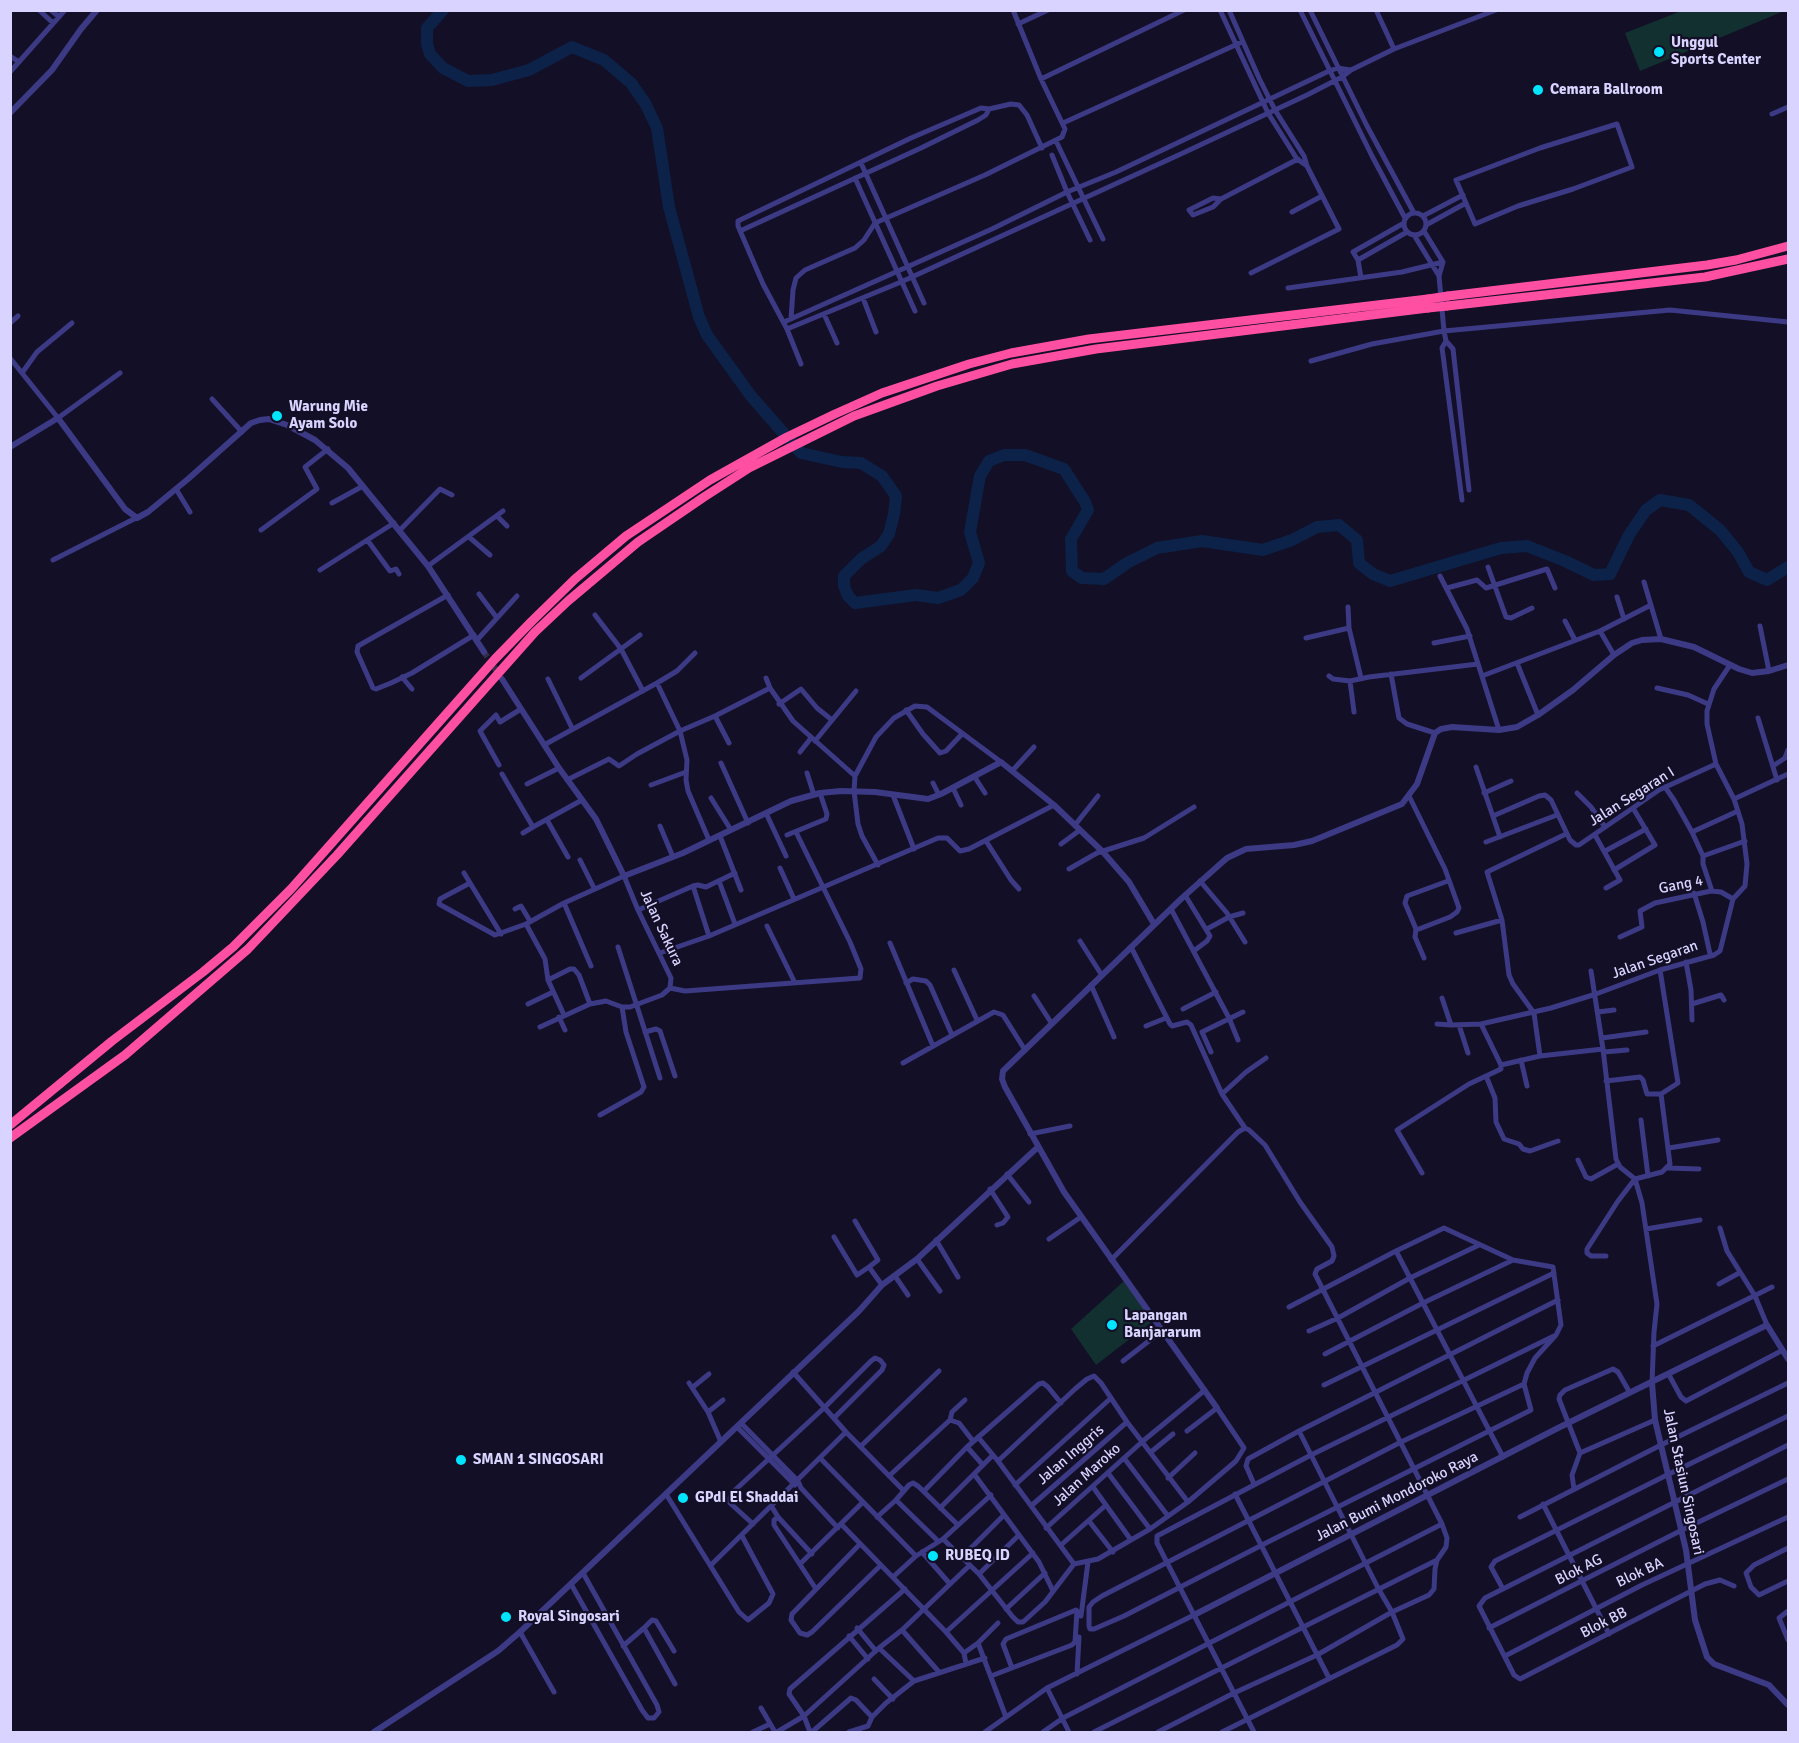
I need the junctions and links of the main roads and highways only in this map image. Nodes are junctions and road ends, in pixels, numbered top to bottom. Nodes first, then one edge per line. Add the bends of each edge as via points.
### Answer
1 (1788, 240) edge
2 (1788, 246) edge
3 (1788, 259) edge
4 (1707, 265) junction
5 (1447, 301) junction
6 (746, 464) junction
7 (12, 1130) edge

1 - 4 highway
2 - 4 highway
3 - 5 highway via 1705,277
4 - 5 highway
5 - 6 highway, bridge via 1089,339 1011,353 882,393
6 - 7 highway via 638,542 535,632 248,949 125,1054
6 - 7 highway via 710,480 626,536 575,579 495,659 262,919 203,972 112,1041

